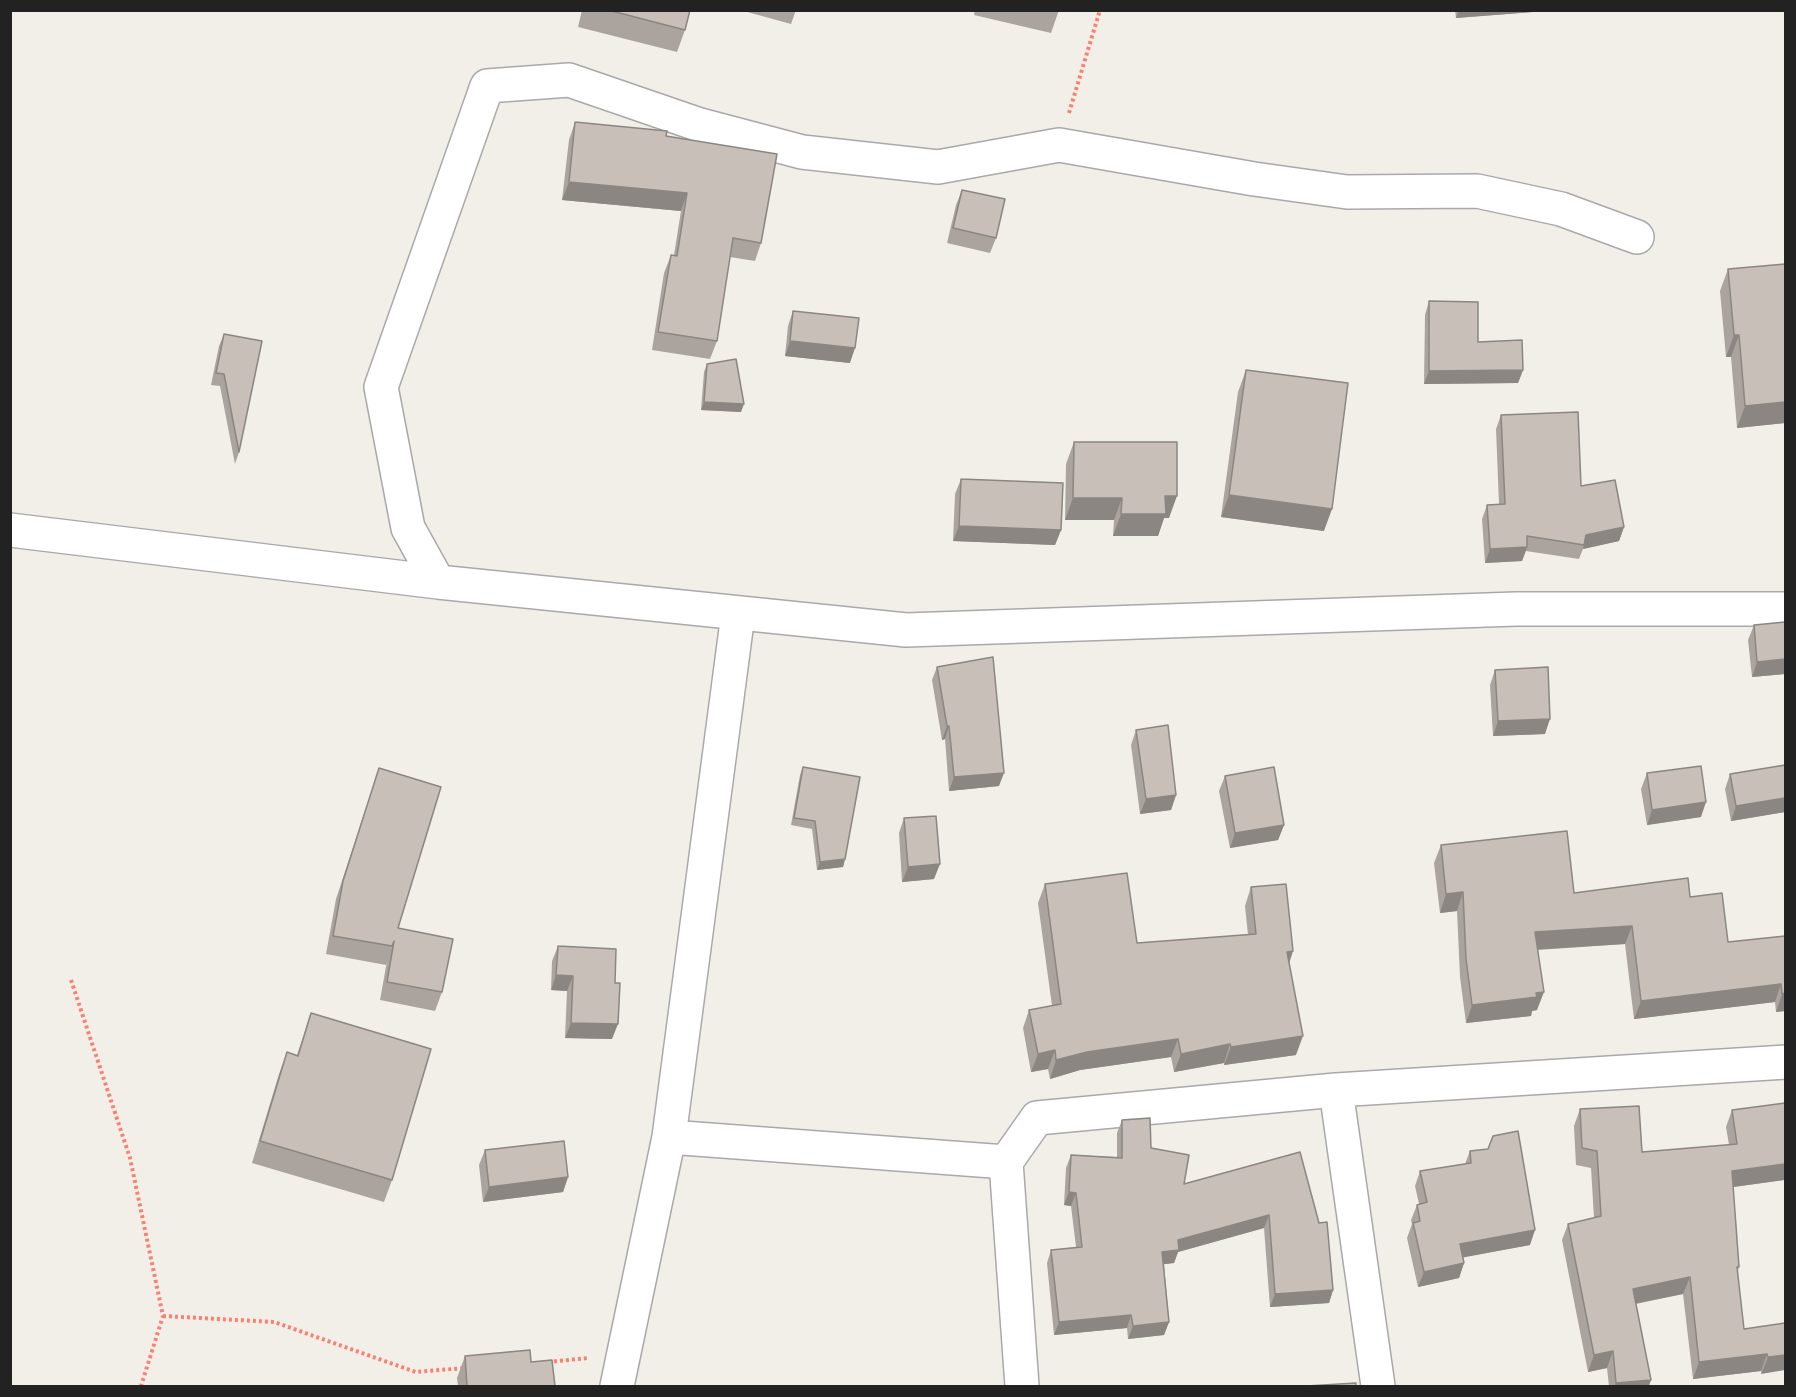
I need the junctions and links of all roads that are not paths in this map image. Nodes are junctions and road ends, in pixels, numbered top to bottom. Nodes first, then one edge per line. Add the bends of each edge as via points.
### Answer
1 (1637, 237) dead end
2 (10, 530) edge
3 (438, 582) junction
4 (1785, 609) edge
5 (738, 614) junction
6 (1785, 1062) edge
7 (1336, 1090) junction
8 (669, 1137) junction
9 (1006, 1162) junction
10 (619, 1371) edge
11 (1022, 1386) edge
12 (1378, 1386) edge

1 - 3 street via 1561,209 1477,192 1347,192 1059,145 938,167 802,152 700,125 569,80 487,86 381,387 408,528
2 - 3 street
3 - 5 street
4 - 5 street via 1516,609 906,630
5 - 8 street
6 - 7 street
7 - 9 street via 1037,1118
7 - 12 street
8 - 9 street
8 - 10 street
9 - 11 street

